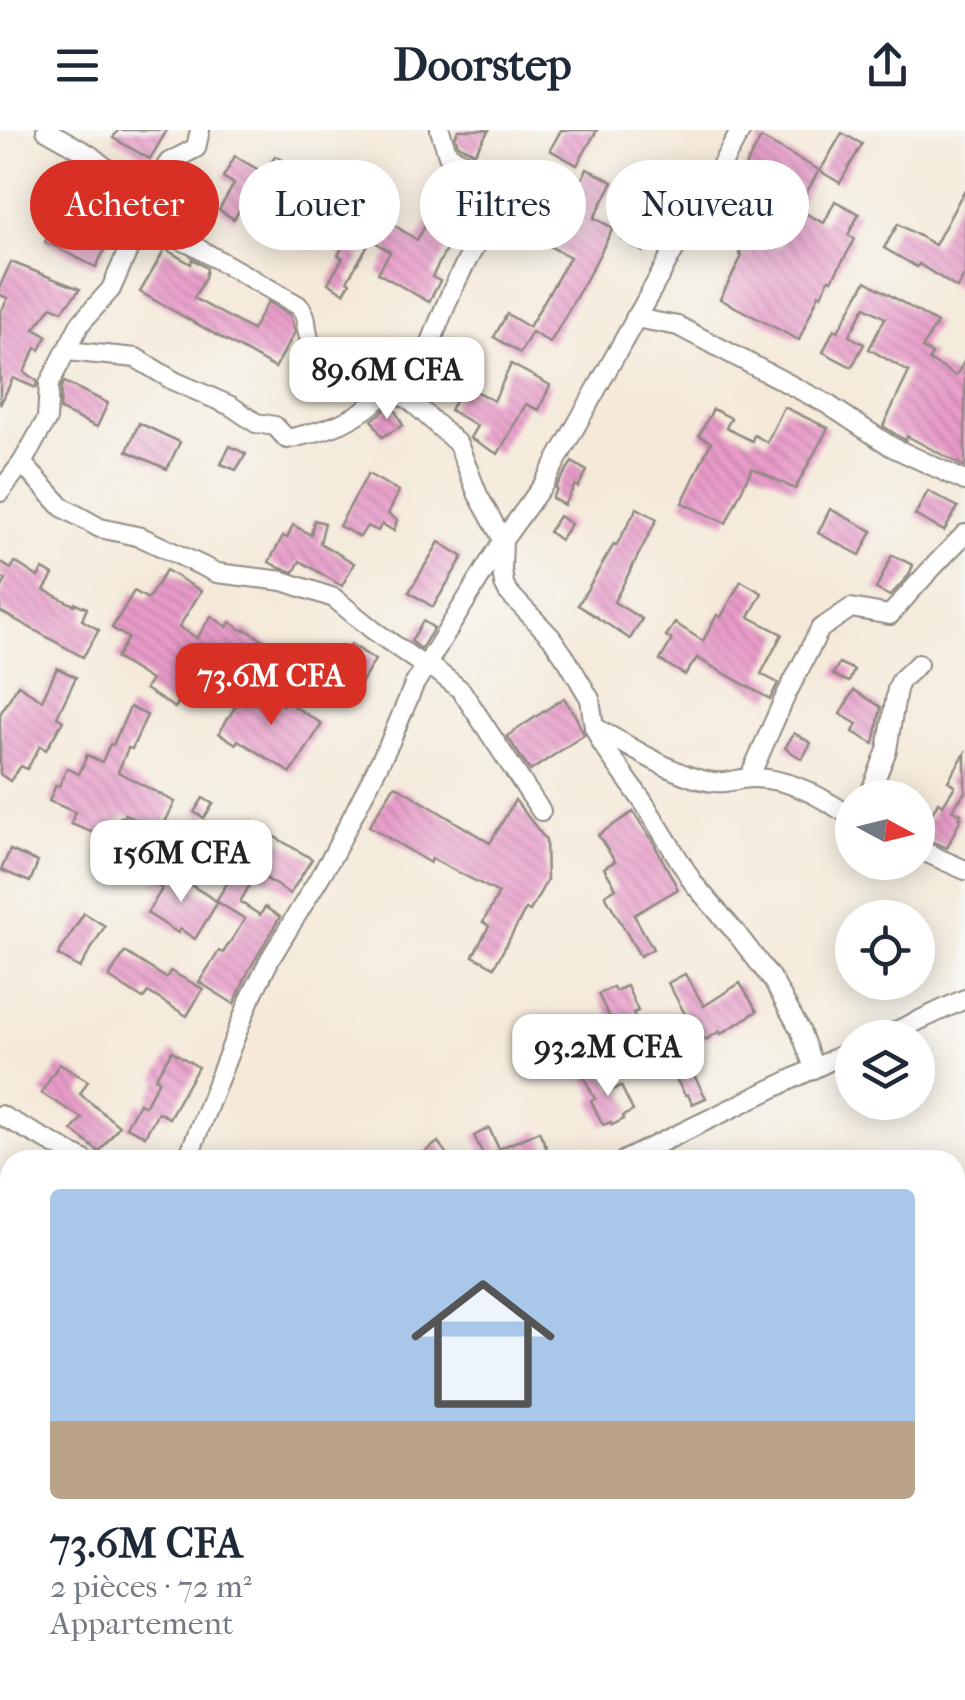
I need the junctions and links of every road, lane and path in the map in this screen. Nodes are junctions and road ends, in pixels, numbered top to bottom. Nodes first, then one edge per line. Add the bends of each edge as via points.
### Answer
1 (46, 130) edge
2 (200, 130) edge
3 (440, 130) edge
4 (741, 130) edge
5 (96, 160) edge
6 (173, 160) edge
7 (127, 250) edge
8 (201, 250) edge
9 (635, 318) junction
10 (67, 352) junction
11 (389, 390) junction
12 (410, 400) junction
13 (22, 464) junction
14 (965, 481) edge
15 (0, 492) edge
16 (965, 534) edge
17 (503, 540) junction
18 (918, 664) dead end
19 (424, 666) junction
20 (594, 727) junction
21 (749, 778) junction
22 (875, 780) edge
23 (835, 806) edge
24 (541, 811) dead end
25 (935, 857) edge
26 (965, 870) edge
27 (965, 999) edge
28 (919, 1020) edge
29 (835, 1058) edge
30 (814, 1068) junction
31 (0, 1116) edge
32 (65, 1150) edge
33 (191, 1150) edge
34 (646, 1150) edge

1 - 5 street
2 - 6 street via 196,148
3 - 12 street via 448,155 508,182 461,272
4 - 9 street
7 - 10 street via 111,289 80,324
8 - 11 street via 298,305 319,356
9 - 14 street via 678,326
9 - 17 street via 543,485
10 - 11 street via 136,358 256,424 275,426 287,439 341,425
10 - 13 street via 49,384 47,420
11 - 12 street
12 - 17 street via 458,444
13 - 15 street
13 - 19 street via 62,508 100,528 140,537 217,573 283,581 334,598
16 - 21 street via 890,616 852,608 820,629
17 - 19 street
17 - 20 street via 504,584 551,636 585,689
18 - 22 street via 896,689
19 - 24 street via 461,690
19 - 33 street via 333,855 250,999
20 - 21 street via 686,776 716,783
20 - 30 street via 694,884 773,981
21 - 23 street via 778,779
25 - 26 street
27 - 28 street
29 - 30 street
30 - 34 street
31 - 32 street

